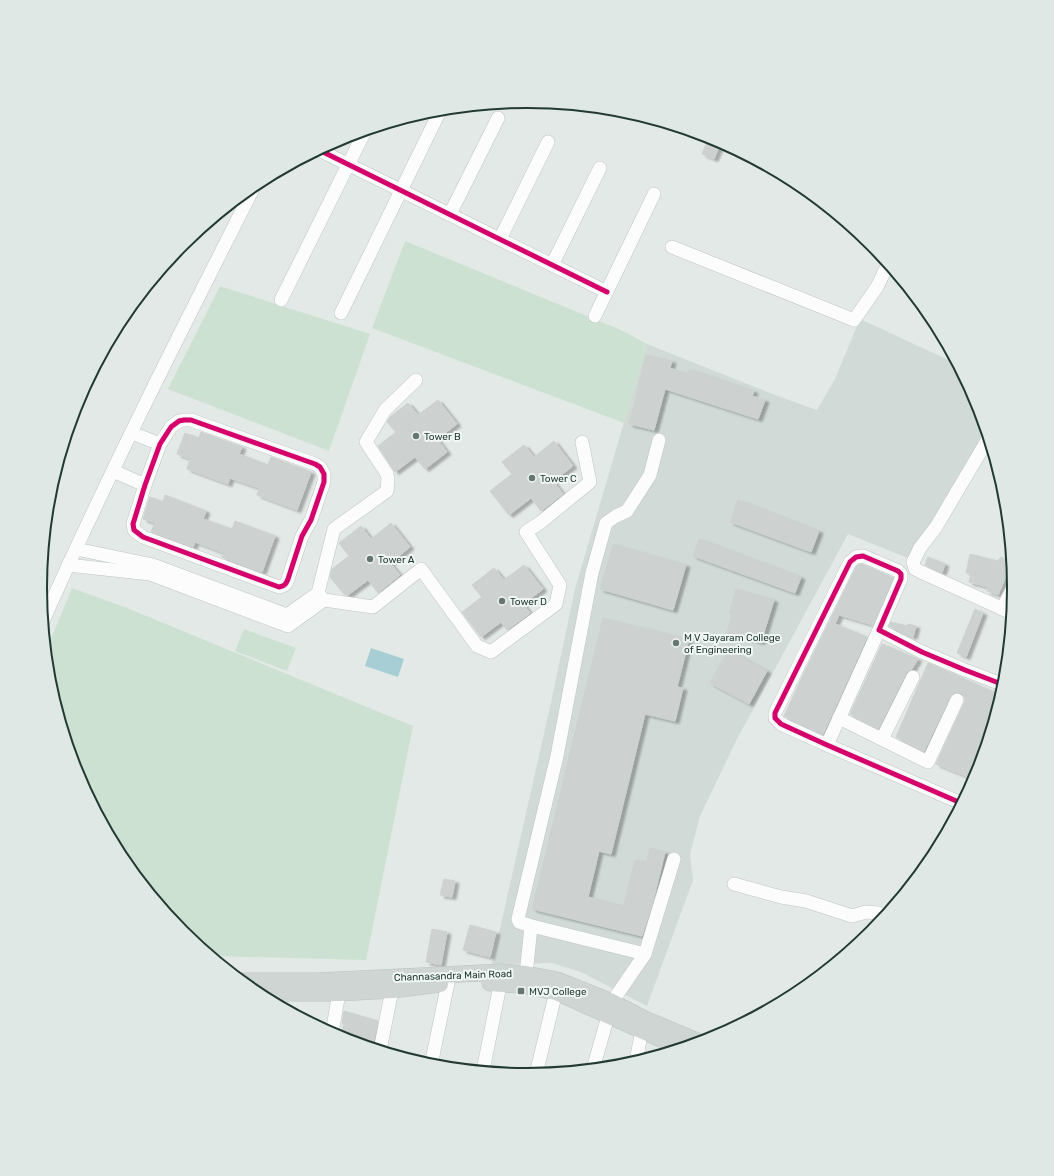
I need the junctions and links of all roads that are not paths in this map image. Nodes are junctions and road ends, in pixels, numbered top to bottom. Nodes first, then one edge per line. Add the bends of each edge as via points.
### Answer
1 (437, 116) edge
2 (498, 118) dead end
3 (362, 137) edge
4 (548, 142) dead end
5 (326, 153) edge
6 (349, 164) junction
7 (600, 168) dead end
8 (401, 190) junction
9 (654, 194) dead end
10 (249, 197) edge
11 (450, 214) junction
12 (500, 239) junction
13 (672, 247) dead end
14 (552, 265) junction
15 (885, 269) edge
16 (606, 292) junction
17 (281, 300) dead end
18 (341, 313) dead end
19 (595, 316) dead end
20 (416, 380) dead end
21 (132, 432) junction
22 (659, 440) dead end
23 (582, 442) dead end
24 (160, 444) junction
25 (985, 444) edge
26 (113, 471) junction
27 (145, 485) junction
28 (76, 549) junction
29 (68, 565) junction
30 (321, 596) junction
31 (48, 610) edge
32 (1007, 611) edge
33 (879, 630) junction
34 (913, 677) dead end
35 (998, 683) edge
36 (957, 700) dead end
37 (839, 718) junction
38 (882, 740) junction
39 (827, 745) junction
40 (956, 802) edge
41 (674, 860) dead end
42 (734, 884) dead end
43 (878, 914) edge
44 (528, 925) junction
45 (646, 954) junction
46 (526, 974) junction
47 (501, 977) junction
48 (448, 979) junction
49 (250, 980) edge
50 (392, 990) junction
51 (556, 992) junction
52 (270, 993) edge
53 (339, 993) junction
54 (610, 1008) junction
55 (333, 1026) edge
56 (642, 1030) junction
57 (692, 1039) edge
58 (381, 1045) edge
59 (674, 1045) edge
60 (637, 1055) edge
61 (432, 1059) edge
62 (594, 1063) edge
63 (484, 1066) edge
64 (538, 1068) edge

1 - 8 street
2 - 11 street
3 - 6 street
4 - 12 street
5 - 6 street
6 - 8 street
6 - 17 street
7 - 14 street
8 - 11 street
8 - 18 street
9 - 16 street
10 - 21 street
11 - 12 street
12 - 14 street
13 - 15 street via 854,320 877,287
14 - 16 street
16 - 19 street
20 - 30 street via 385,410 366,442 387,474 387,491 334,529
21 - 24 street
21 - 26 street
22 - 44 street via 650,475 627,511 606,523 594,566 557,756 518,919 519,922
23 - 30 street via 590,482 526,532 560,585 556,604 491,652 477,646 421,569 374,606
24 - 27 street
24 - 27 street via 175,423 190,420 320,467 324,474 324,482 286,584 279,587 139,534 132,524
25 - 32 street via 913,562 916,569 921,572
26 - 27 street
26 - 28 street
28 - 29 street
28 - 30 street via 153,565 287,615
29 - 30 street via 150,574 288,626
29 - 31 street
33 - 35 street via 922,652
33 - 37 street
33 - 39 street via 902,574 863,556 856,556 850,562 775,713 775,718 780,724
34 - 38 street
36 - 38 street via 928,762
37 - 38 street
37 - 39 street
39 - 40 street
41 - 45 street
42 - 43 street via 806,901 852,916 866,912
44 - 45 street
44 - 46 street via 531,927
45 - 54 street
46 - 47 main road, Channasandra Main Road
46 - 54 main road, Channasandra Main Road via 557,980
47 - 48 main road, Channasandra Main Road
47 - 51 main road, Channasandra Main Road via 519,985
47 - 63 street
48 - 49 main road, Channasandra Main Road
48 - 50 main road, Channasandra Main Road
48 - 61 street
50 - 53 main road, Channasandra Main Road
50 - 58 street
51 - 54 main road, Channasandra Main Road
51 - 64 street
52 - 53 main road, Channasandra Main Road
53 - 55 street
54 - 56 main road, Channasandra Main Road
54 - 57 main road, Channasandra Main Road
54 - 62 street
56 - 59 main road, Channasandra Main Road
56 - 60 street

